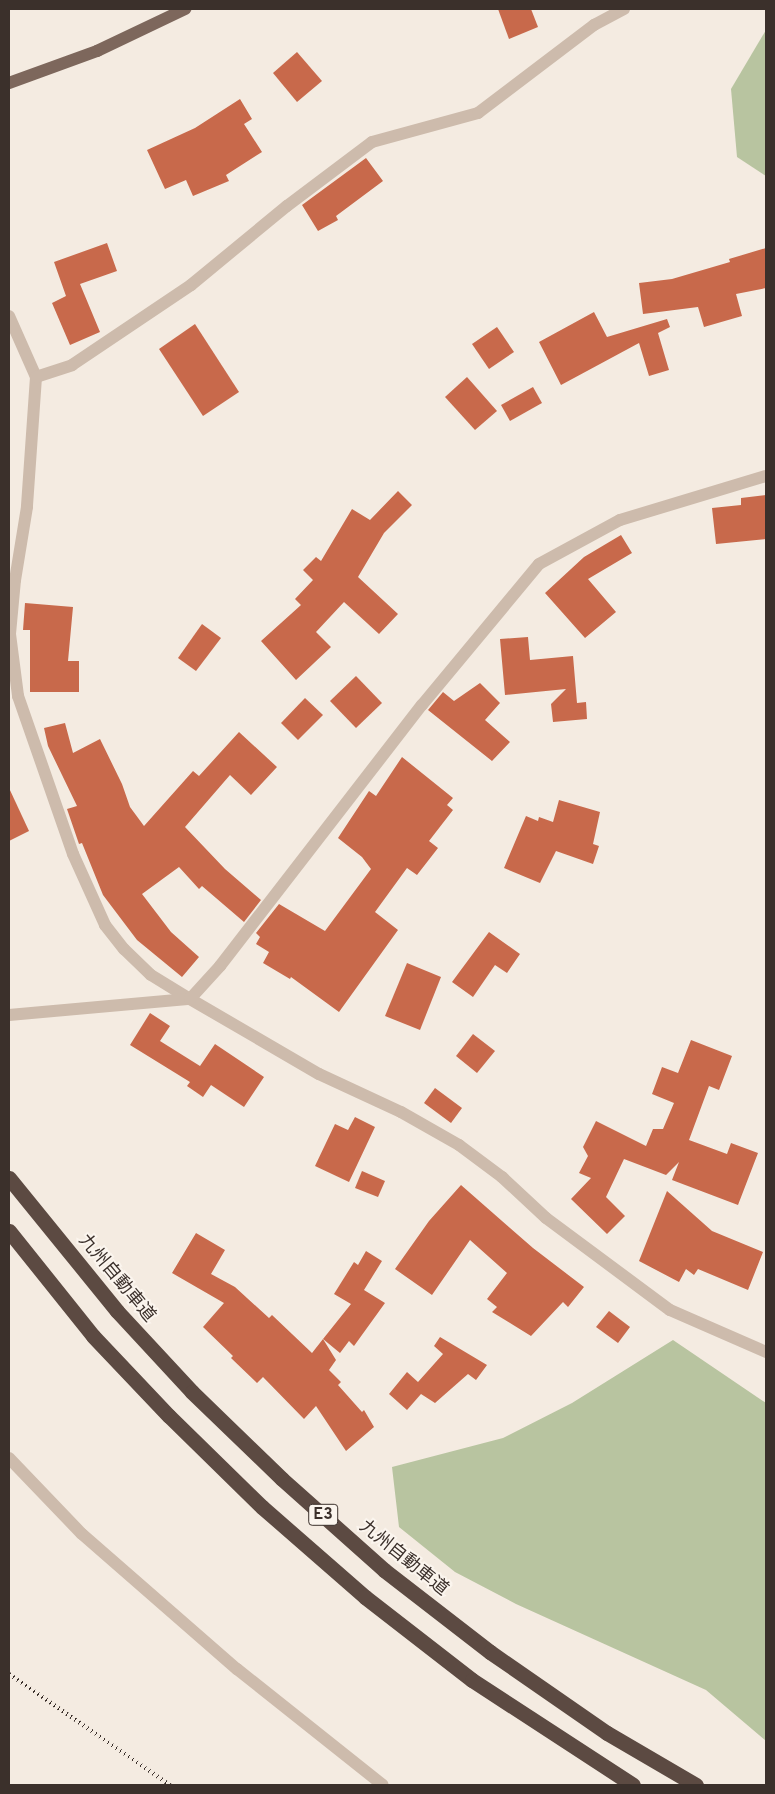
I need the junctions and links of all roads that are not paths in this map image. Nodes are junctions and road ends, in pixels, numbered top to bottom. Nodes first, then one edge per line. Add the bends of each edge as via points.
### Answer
1 (185, 9) edge
2 (624, 9) edge
3 (9, 82) edge
4 (9, 316) edge
5 (36, 377) junction
6 (766, 476) edge
7 (190, 999) junction
8 (9, 1015) edge
9 (9, 1178) edge
10 (9, 1231) edge
11 (766, 1352) edge
12 (9, 1458) edge
13 (383, 1785) edge
14 (633, 1785) edge
15 (696, 1785) edge

1 - 3 main road via 97,51
2 - 5 street via 594,25 478,114 372,142 286,206 191,285 72,365
4 - 5 street
5 - 7 street via 27,507 10,634 18,696 73,854 105,925 151,975
6 - 7 street via 620,520 539,564 422,705 220,966
7 - 8 street
7 - 11 street via 318,1074 401,1112 459,1145 502,1177 546,1218 670,1310
9 - 15 highway, 九州自動車道 / E3 via 117,1311 192,1392 377,1564 607,1733
10 - 14 highway, E3 via 93,1336 262,1507 365,1597 472,1680
12 - 13 street via 82,1534 237,1670

